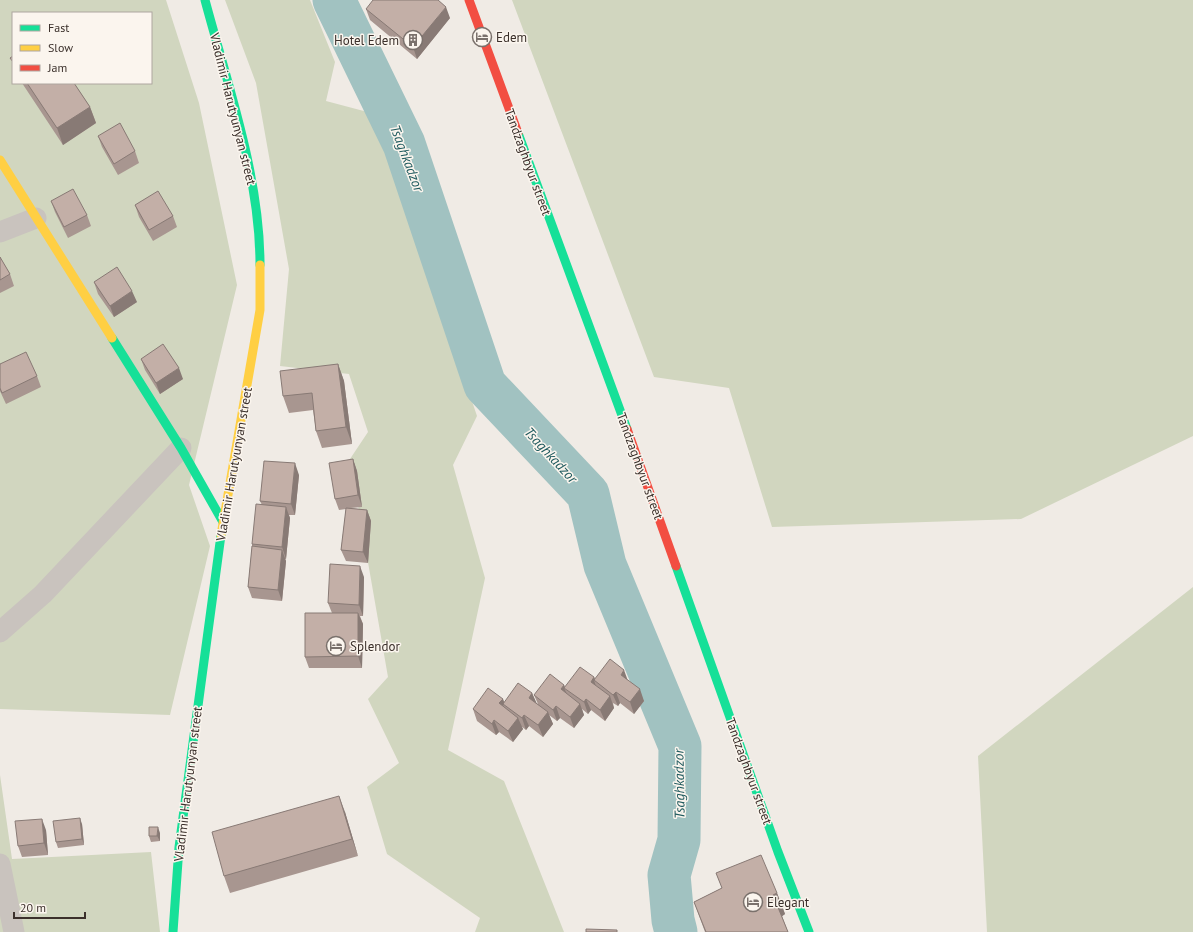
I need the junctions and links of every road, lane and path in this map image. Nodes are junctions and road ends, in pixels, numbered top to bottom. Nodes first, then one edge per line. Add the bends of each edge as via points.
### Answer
1 (205, 0) edge
2 (469, 0) edge
3 (0, 160) edge
4 (36, 218) junction
5 (0, 232) edge
6 (181, 448) junction
7 (223, 522) junction
8 (0, 632) edge
9 (0, 864) edge
10 (14, 932) edge
11 (173, 932) edge
12 (809, 932) edge

1 - 7 main road, Vladimir Harutyunyan street via 250,166 260,242 260,310
2 - 12 main road, Tandzaghbyur street
3 - 4 main road
4 - 5 street
4 - 6 main road
6 - 7 main road
6 - 8 street via 42,594
7 - 11 main road, Vladimir Harutyunyan street via 179,847
9 - 10 street

